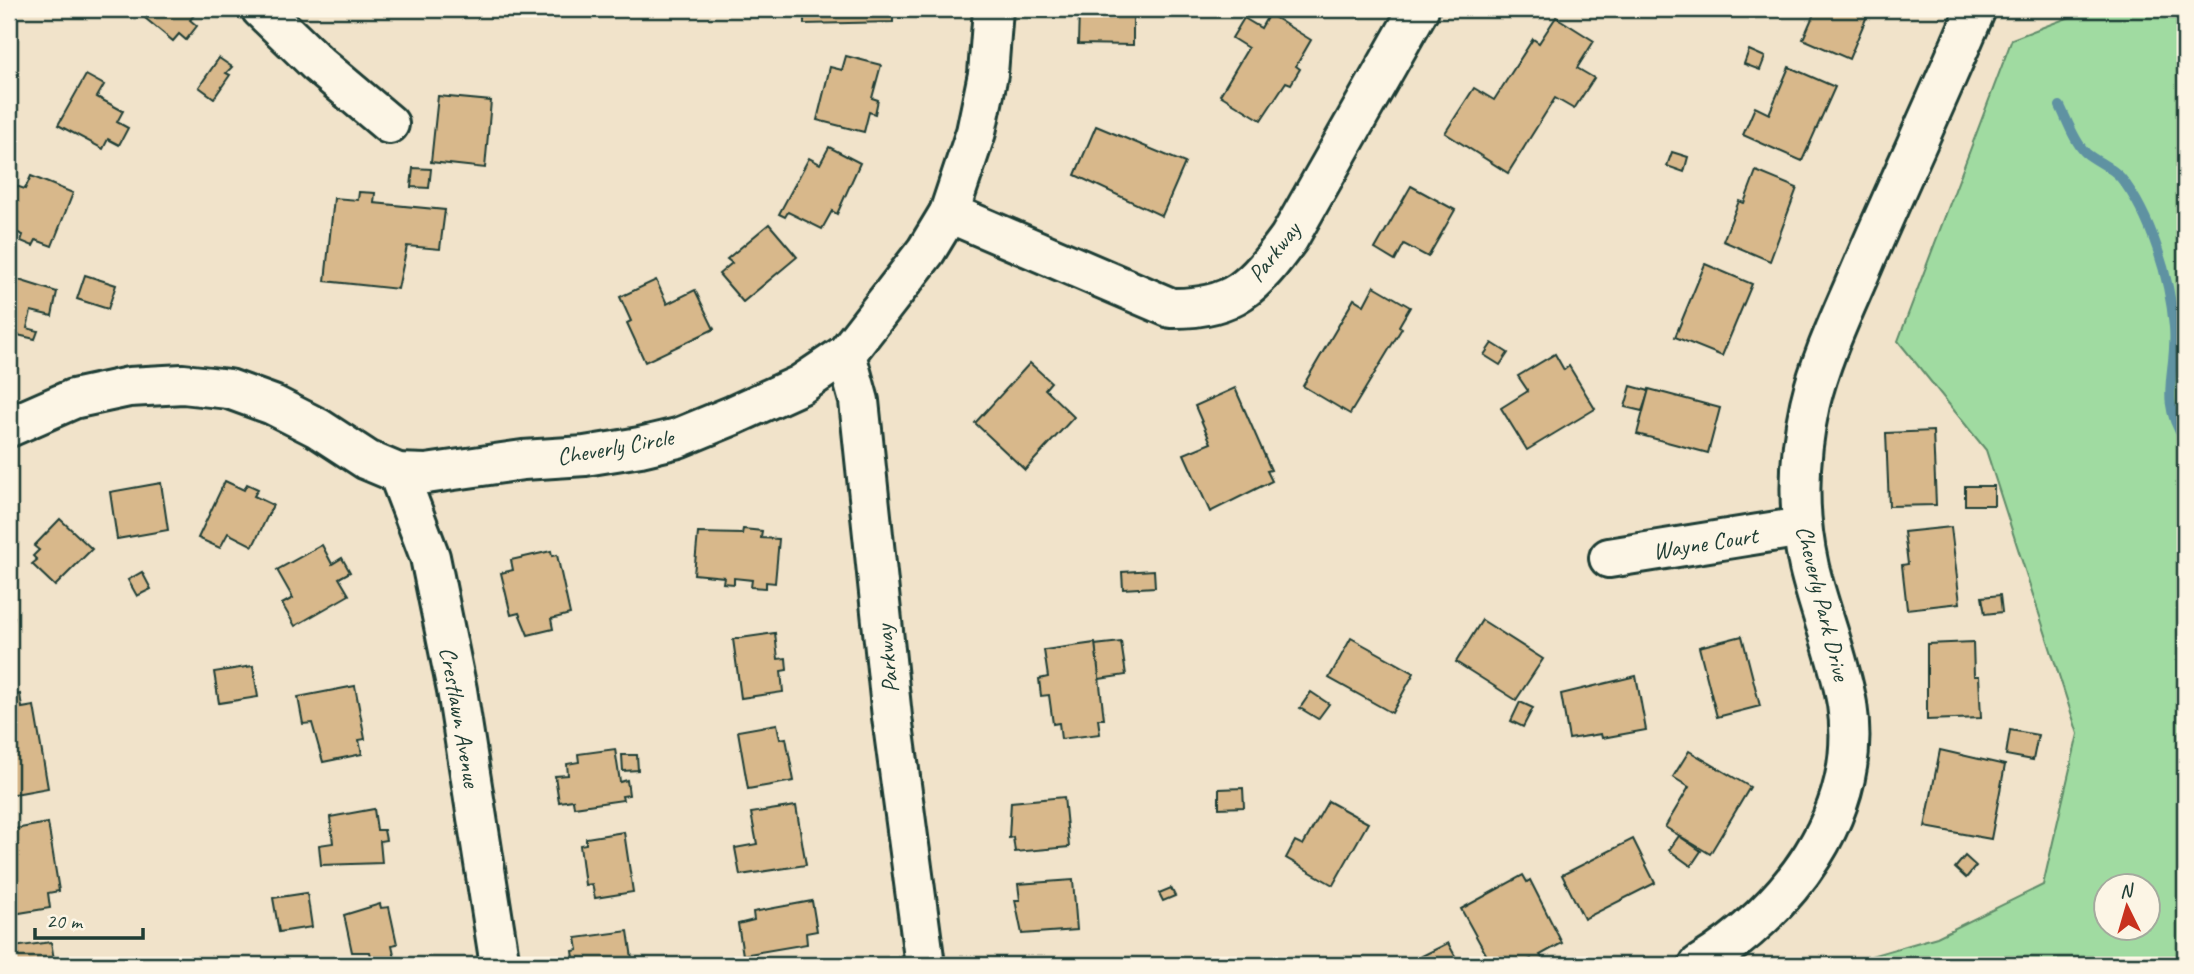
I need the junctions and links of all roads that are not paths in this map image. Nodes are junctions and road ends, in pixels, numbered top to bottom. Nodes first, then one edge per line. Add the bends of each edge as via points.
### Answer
1 (261, 9) edge
2 (993, 9) edge
3 (1419, 9) edge
4 (1976, 9) edge
5 (389, 124) dead end
6 (949, 213) junction
7 (846, 354) junction
8 (9, 427) edge
9 (398, 473) junction
10 (1802, 527) junction
11 (1609, 558) dead end
12 (500, 965) edge
13 (925, 965) edge
14 (1699, 965) edge

1 - 5 street
2 - 6 street, Cheverly Circle via 988,74 976,132
3 - 6 street, Parkway via 1289,238 1264,272 1239,294 1203,309 1171,308
4 - 10 street, Cheverly Park Drive via 1824,360 1804,439
6 - 7 street, Cheverly Circle via 904,281
7 - 9 street, Cheverly Circle via 800,384 678,438 586,456 426,474
7 - 13 street, Parkway via 859,401 892,717
8 - 9 street, Cheverly Circle via 73,399 129,387 183,384 229,389 273,405
9 - 12 street, Crestlawn Avenue via 433,570 457,690
10 - 11 street, Wayne Court
10 - 14 street, Cheverly Park Drive via 1847,707 1848,756 1841,796 1825,836 1804,870 1764,916 1728,948

